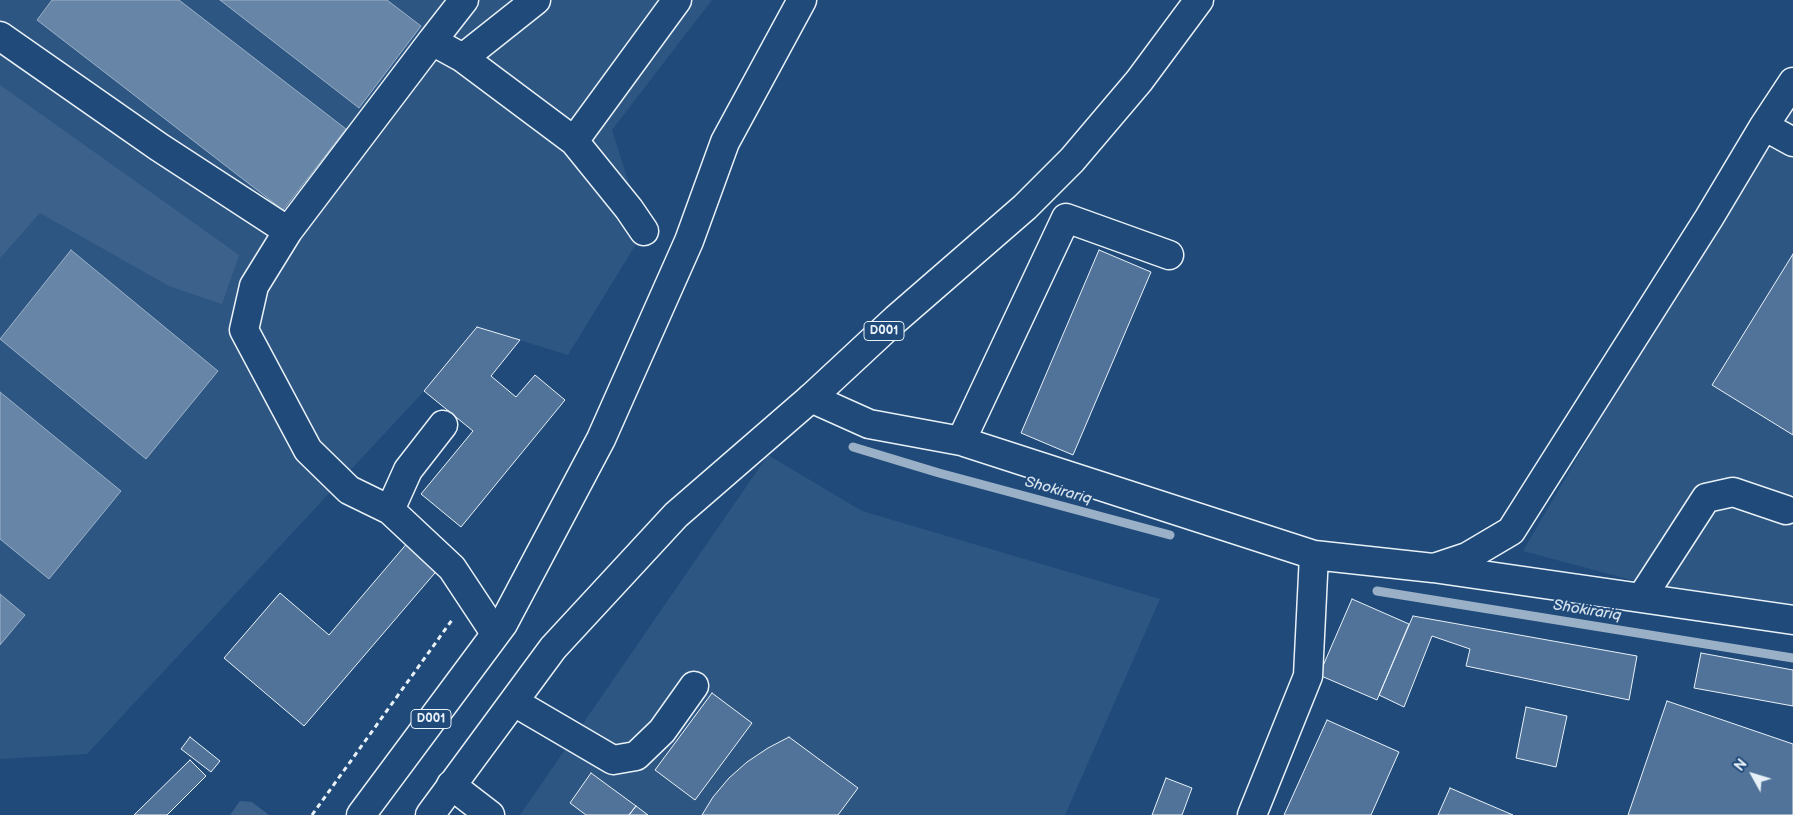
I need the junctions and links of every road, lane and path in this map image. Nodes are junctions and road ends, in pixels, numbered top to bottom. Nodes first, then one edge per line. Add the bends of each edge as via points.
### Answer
1 (464, 0) edge
2 (536, 0) edge
3 (677, 0) edge
4 (802, 0) edge
5 (1199, 0) edge
6 (0, 36) edge
7 (432, 42) junction
8 (463, 58) junction
9 (1793, 82) edge
10 (1764, 126) junction
11 (574, 140) junction
12 (1793, 142) edge
13 (288, 231) junction
14 (644, 231) dead end
15 (1169, 255) dead end
16 (811, 398) junction
17 (443, 425) dead end
18 (961, 441) junction
19 (390, 510) junction
20 (1786, 510) dead end
21 (1314, 556) junction
22 (1433, 568) junction
23 (470, 596) junction
24 (1642, 597) junction
25 (1793, 620) edge
26 (499, 628) junction
27 (694, 686) dead end
28 (514, 702) junction
29 (447, 797) edge
30 (312, 815) edge
31 (361, 815) edge
32 (430, 815) edge
33 (490, 815) edge
34 (1252, 815) edge

1 - 7 main road
2 - 8 main road
3 - 11 main road
4 - 26 main road, D001 via 725,142 689,241 602,440
5 - 16 main road, D001 via 1139,80 1072,160 1025,207
6 - 13 main road via 159,147
7 - 8 main road
7 - 13 main road
8 - 11 main road
9 - 10 main road
10 - 12 main road
10 - 22 main road via 1511,531 1467,557
11 - 14 main road
13 - 19 main road via 254,286 244,330 308,450 349,490
15 - 18 main road via 1066,218
16 - 18 main road via 870,424
16 - 28 main road, D001 via 676,515 553,648
17 - 19 main road via 408,470
18 - 21 main road
19 - 23 main road via 452,568
20 - 24 main road via 1733,492 1706,498
21 - 22 main road
21 - 34 main road via 1308,676
22 - 24 main road
23 - 26 main road
23 - 30 path
24 - 25 main road
26 - 31 main road, D001
27 - 28 main road via 662,731 636,756 613,760
28 - 29 main road, D001
29 - 32 main road, D001
29 - 33 main road

